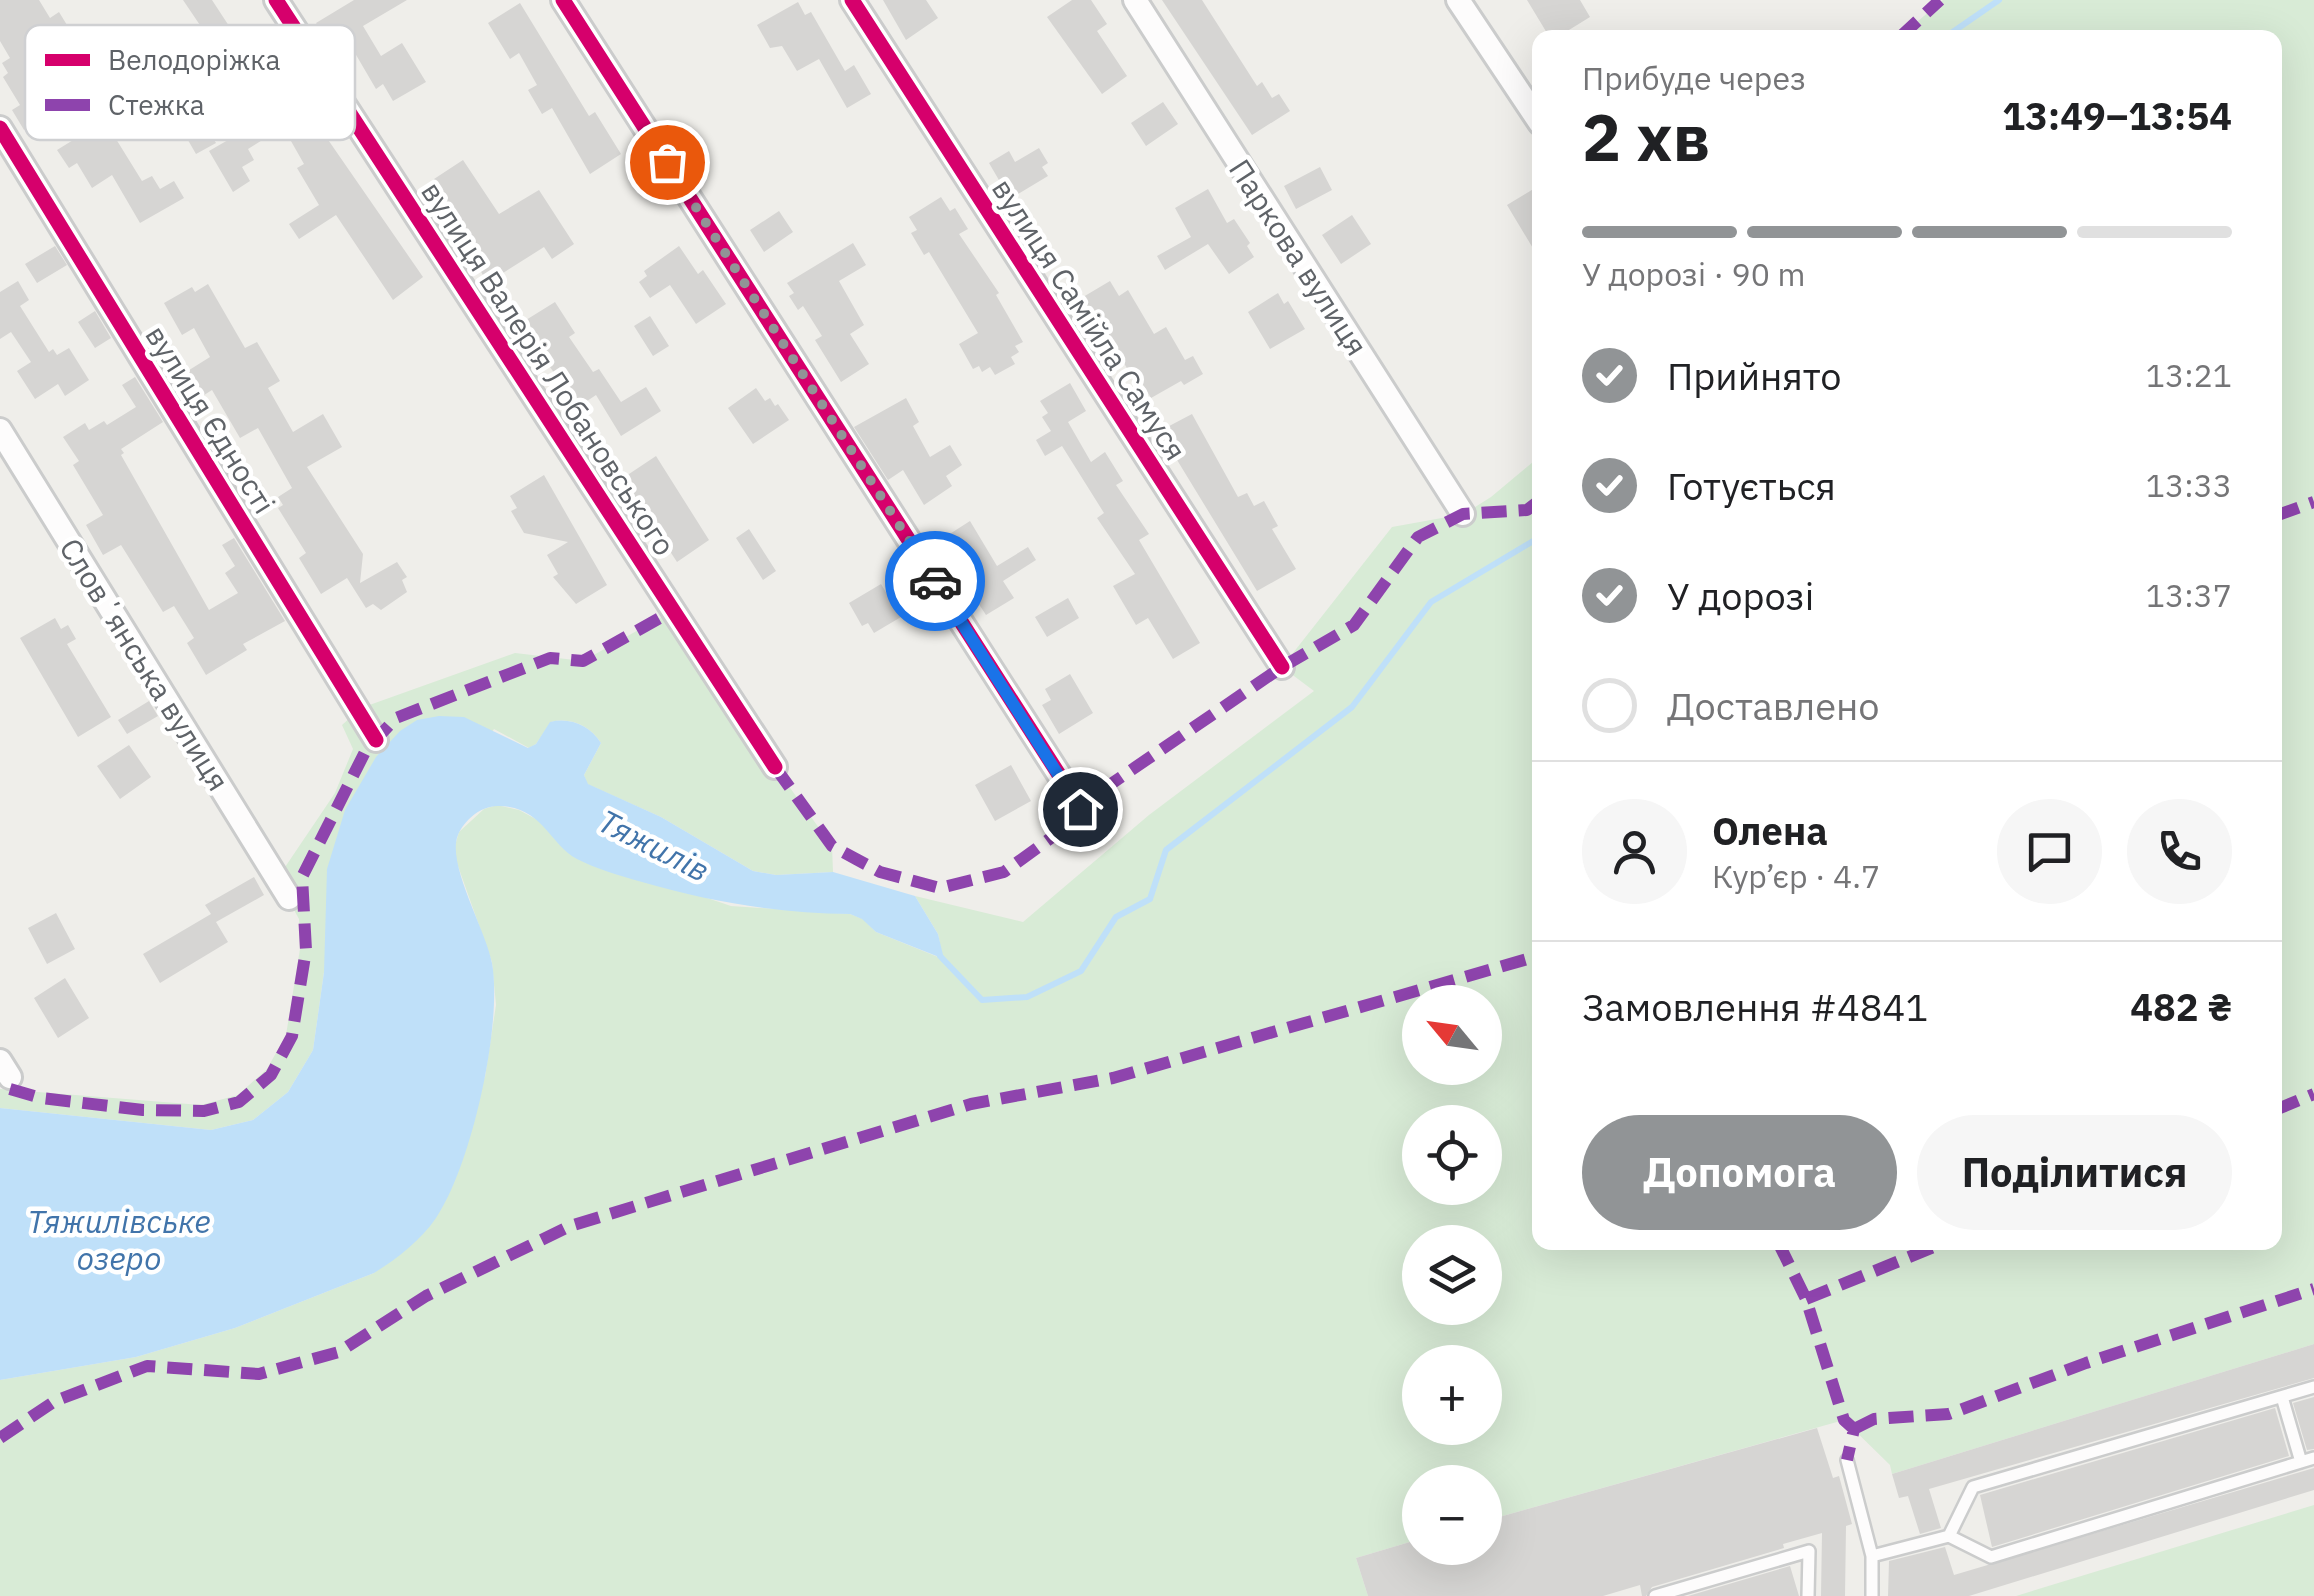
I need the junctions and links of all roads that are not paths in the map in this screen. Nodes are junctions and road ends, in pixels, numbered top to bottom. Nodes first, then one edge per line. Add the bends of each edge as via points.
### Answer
1 (276, 0) edge
2 (564, 0) edge
3 (852, 0) edge
4 (1135, 0) edge
5 (1458, 0) edge
6 (292, 25) edge
7 (1532, 110) edge
8 (355, 121) edge
9 (0, 128) edge
10 (0, 430) edge
11 (1464, 514) dead end
12 (1282, 667) dead end
13 (376, 740) dead end
14 (776, 768) dead end
15 (1080, 809) dead end
16 (290, 898) dead end
17 (2314, 1387) edge
18 (2282, 1396) junction
19 (1848, 1460) dead end
20 (2307, 1460) edge
21 (1949, 1536) junction
22 (1872, 1556) junction
23 (1655, 1596) edge
24 (1808, 1596) edge
25 (1872, 1596) edge

1 - 6 street, вулиця Валерія Лобановського
2 - 15 street
3 - 12 street, вулиця Самійла Самуся
4 - 11 street, Паркова вулиця
5 - 7 street
8 - 14 street, вулиця Валерія Лобановського
9 - 13 street, вулиця Єдності
10 - 16 street, Словʼянська вулиця
17 - 18 lane
18 - 20 lane
18 - 21 lane via 1973,1488
19 - 22 lane
20 - 21 lane via 1991,1558
21 - 22 lane
22 - 25 lane
23 - 24 lane via 1809,1551

